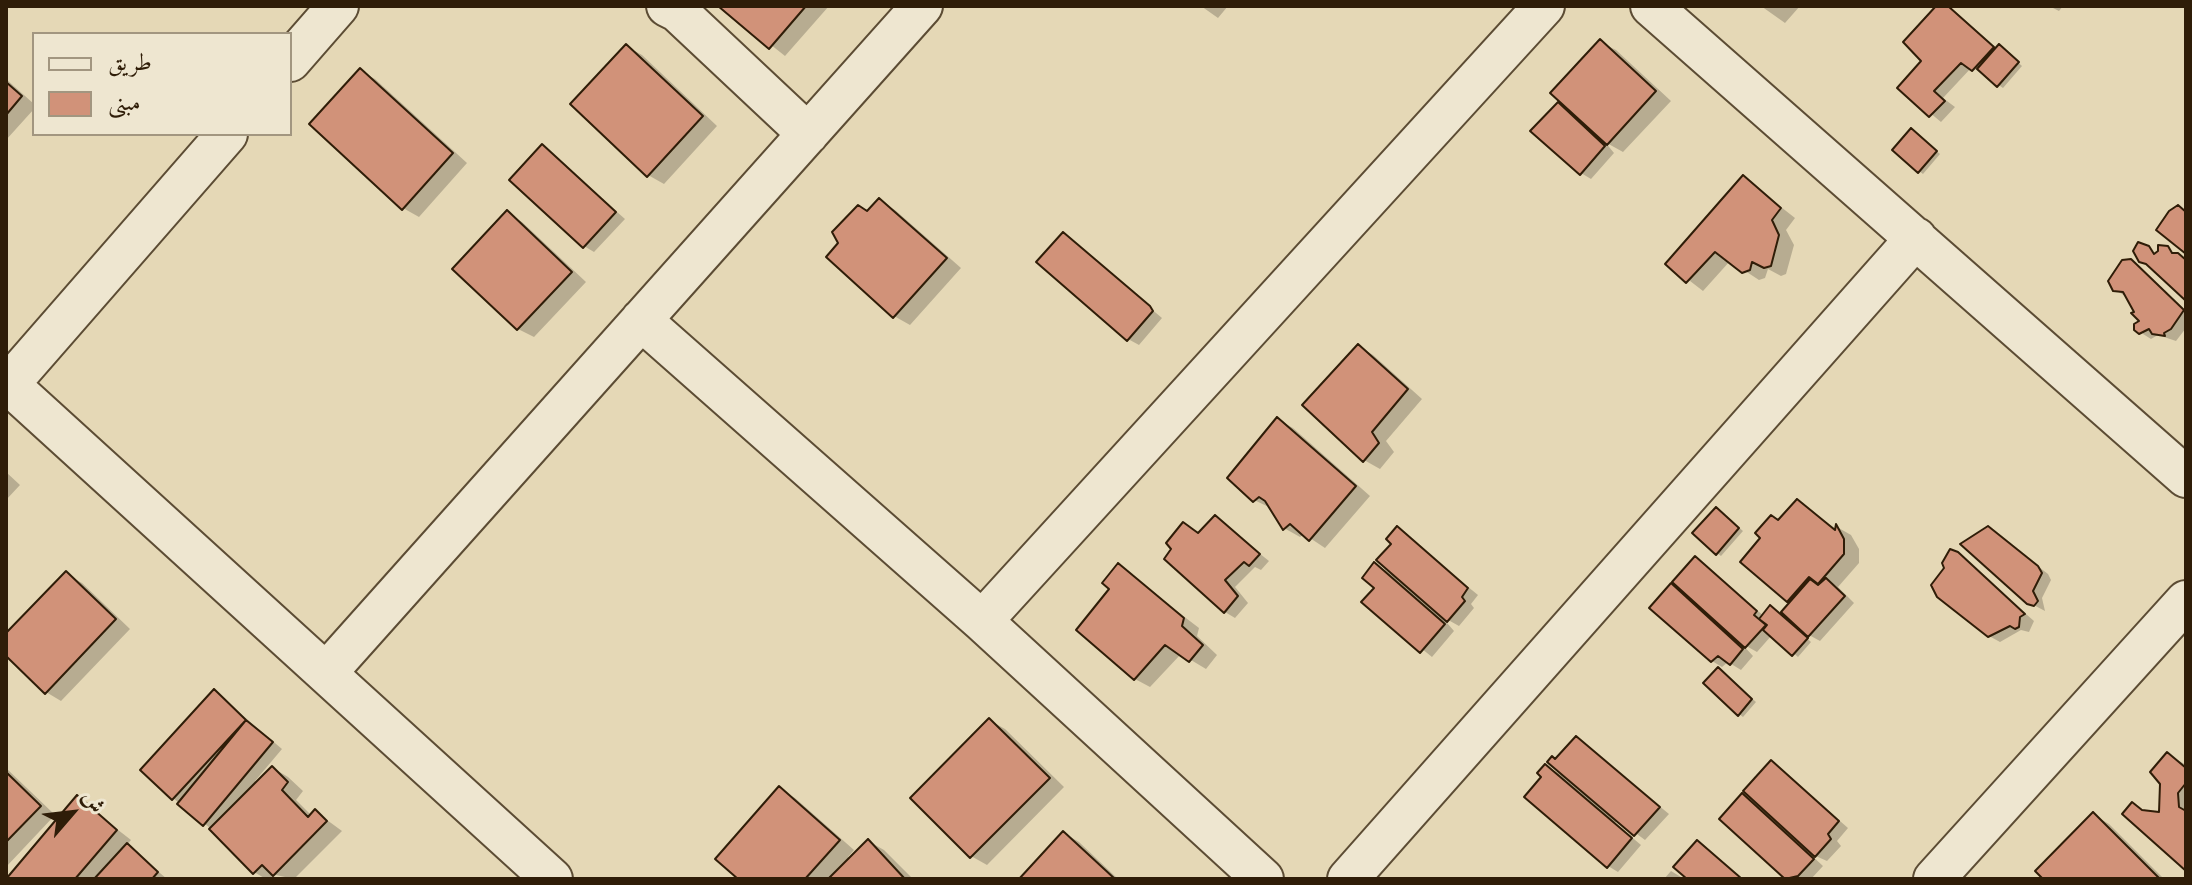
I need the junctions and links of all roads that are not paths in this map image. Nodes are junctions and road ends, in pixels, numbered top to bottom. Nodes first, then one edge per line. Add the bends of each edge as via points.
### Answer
1 (338, 6) edge
2 (667, 6) edge
3 (922, 6) edge
4 (1544, 6) edge
5 (1651, 6) edge
6 (292, 59) edge
7 (808, 134) junction
8 (225, 136) edge
9 (1916, 238) junction
10 (641, 320) junction
11 (7, 384) edge
12 (2186, 477) edge
13 (2186, 601) edge
14 (982, 621) junction
15 (326, 673) junction
16 (552, 879) edge
17 (1263, 879) edge
18 (1348, 879) edge
19 (1935, 879) edge

1 - 6 street
2 - 7 street
3 - 7 street
4 - 14 street
5 - 9 street
7 - 10 street
8 - 11 street
9 - 12 street
9 - 18 street
10 - 14 street
10 - 15 street
11 - 15 street
13 - 19 street
14 - 17 street
15 - 16 street

